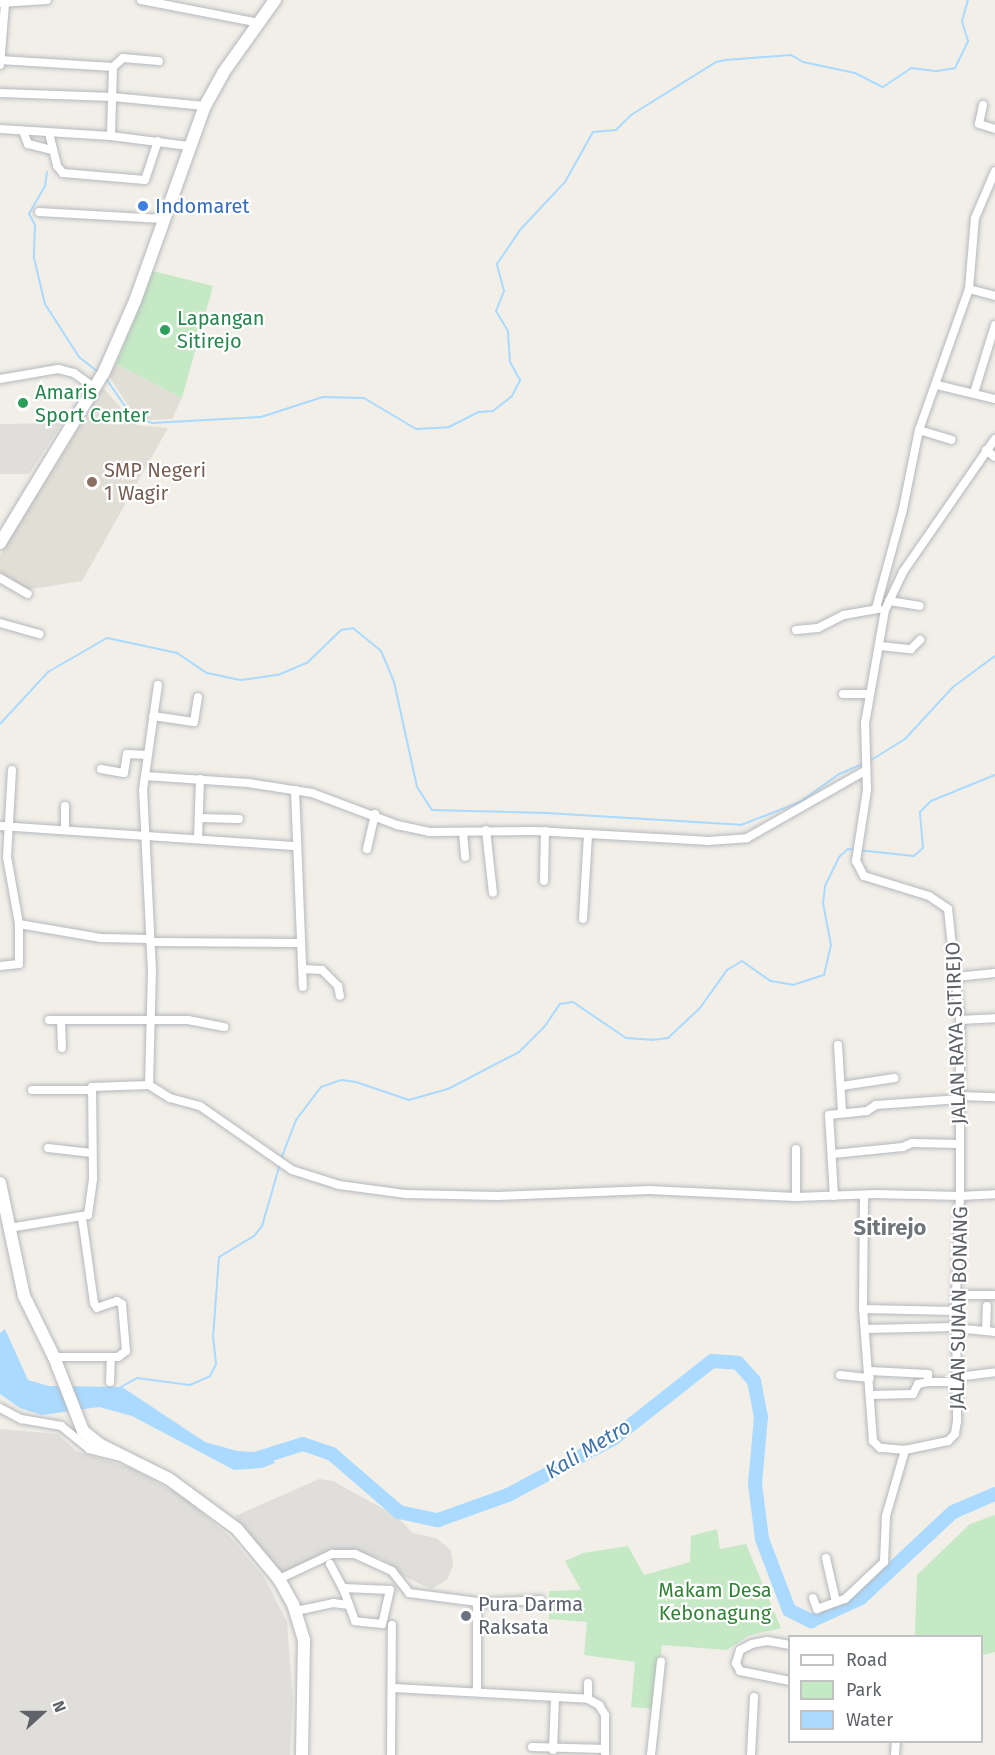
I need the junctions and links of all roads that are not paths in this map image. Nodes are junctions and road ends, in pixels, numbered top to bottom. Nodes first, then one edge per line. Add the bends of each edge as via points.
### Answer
1 (44, 0) edge
2 (275, 0) edge
3 (148, 1) edge
4 (6, 3) edge
5 (259, 23) junction
6 (0, 60) edge
7 (159, 61) dead end
8 (0, 65) edge
9 (113, 67) junction
10 (0, 93) edge
11 (113, 97) junction
12 (983, 105) dead end
13 (205, 106) junction
14 (0, 129) edge
15 (995, 129) edge
16 (22, 131) junction
17 (49, 133) junction
18 (111, 136) junction
19 (158, 141) junction
20 (189, 143) junction
21 (52, 150) junction
22 (995, 171) edge
23 (39, 212) dead end
24 (163, 219) junction
25 (969, 289) junction
26 (995, 296) edge
27 (995, 325) edge
28 (0, 379) edge
29 (937, 385) junction
30 (95, 388) junction
31 (974, 393) junction
32 (995, 399) edge
33 (919, 430) junction
34 (995, 439) edge
35 (951, 440) dead end
36 (986, 450) junction
37 (995, 457) edge
38 (0, 543) edge
39 (0, 578) edge
40 (28, 594) dead end
41 (887, 605) junction
42 (920, 606) dead end
43 (876, 608) junction
44 (0, 623) edge
45 (796, 630) dead end
46 (39, 634) dead end
47 (920, 640) dead end
48 (880, 646) junction
49 (158, 685) dead end
50 (843, 694) dead end
51 (870, 694) junction
52 (198, 697) dead end
53 (153, 716) junction
54 (147, 755) junction
55 (865, 765) junction
56 (101, 769) dead end
57 (12, 770) dead end
58 (145, 776) junction
59 (200, 779) junction
60 (295, 790) junction
61 (65, 806) dead end
62 (375, 814) junction
63 (199, 818) junction
64 (239, 819) dead end
65 (0, 826) edge
66 (10, 826) junction
67 (65, 829) junction
68 (486, 830) junction
69 (545, 831) junction
70 (463, 832) junction
71 (144, 834) junction
72 (588, 834) junction
73 (198, 839) junction
74 (297, 846) junction
75 (367, 849) dead end
76 (465, 857) dead end
77 (544, 881) dead end
78 (493, 893) dead end
79 (583, 919) dead end
80 (19, 924) junction
81 (150, 940) junction
82 (301, 943) junction
83 (0, 966) edge
84 (303, 969) junction
85 (995, 973) edge
86 (956, 977) junction
87 (303, 987) dead end
88 (340, 996) dead end
89 (995, 1018) edge
90 (49, 1020) dead end
91 (61, 1020) junction
92 (960, 1020) junction
93 (152, 1021) junction
94 (224, 1027) dead end
95 (838, 1045) dead end
96 (62, 1048) dead end
97 (894, 1078) dead end
98 (149, 1085) junction
99 (842, 1086) junction
100 (32, 1090) dead end
101 (91, 1090) junction
102 (960, 1097) junction
103 (995, 1097) edge
104 (842, 1113) junction
105 (960, 1143) junction
106 (48, 1148) dead end
107 (796, 1149) dead end
108 (92, 1153) junction
109 (832, 1154) junction
110 (0, 1183) edge
111 (995, 1194) edge
112 (864, 1195) junction
113 (834, 1196) junction
114 (960, 1196) junction
115 (795, 1197) junction
116 (82, 1218) junction
117 (9, 1228) junction
118 (956, 1295) junction
119 (995, 1295) edge
120 (987, 1306) dead end
121 (863, 1309) junction
122 (956, 1311) junction
123 (956, 1328) junction
124 (864, 1329) junction
125 (990, 1331) edge
126 (54, 1357) junction
127 (111, 1358) junction
128 (995, 1372) edge
129 (870, 1374) junction
130 (840, 1375) dead end
131 (957, 1379) junction
132 (110, 1382) dead end
133 (928, 1382) junction
134 (871, 1395) junction
135 (0, 1408) edge
136 (905, 1450) junction
137 (126, 1457) junction
138 (885, 1534) junction
139 (894, 1549) dead end
140 (826, 1558) dead end
141 (330, 1564) dead end
142 (279, 1579) junction
143 (344, 1591) junction
144 (813, 1598) dead end
145 (541, 1599) dead end
146 (836, 1602) junction
147 (333, 1603) junction
148 (480, 1603) junction
149 (349, 1605) junction
150 (296, 1611) junction
151 (392, 1625) dead end
152 (788, 1645) edge
153 (661, 1662) dead end
154 (788, 1680) edge
155 (588, 1683) dead end
156 (394, 1688) junction
157 (477, 1692) junction
158 (555, 1697) junction
159 (754, 1697) dead end
160 (588, 1699) junction
161 (531, 1747) dead end
162 (553, 1750) junction
163 (605, 1752) edge
164 (302, 1755) edge
165 (391, 1755) edge
166 (651, 1755) edge
167 (751, 1755) edge

1 - 4 street
2 - 5 main road
3 - 5 street
4 - 6 street
5 - 13 main road
6 - 8 street
6 - 9 street
7 - 9 street via 123,58
9 - 11 street
10 - 11 street
11 - 13 street
11 - 18 street
12 - 15 street via 979,124
13 - 20 main road
14 - 16 street
16 - 17 street
16 - 21 street via 28,144
17 - 18 street
17 - 21 street
18 - 19 street
19 - 20 street
19 - 21 street via 146,180 63,173
20 - 24 main road
22 - 25 street via 973,225 975,252
23 - 24 street
24 - 30 main road via 123,333
25 - 26 street
25 - 29 street
27 - 31 street
28 - 30 street via 58,369 74,373
29 - 31 street
29 - 33 street
30 - 38 main road
31 - 32 street
33 - 35 street
33 - 43 street
34 - 36 street
36 - 37 street
36 - 41 street via 903,572
39 - 40 street
41 - 42 street
41 - 43 street
41 - 48 street
43 - 45 street via 844,615 818,628
44 - 46 street
47 - 48 street via 911,649
48 - 51 street
49 - 53 street
50 - 51 street
51 - 55 street
52 - 53 street via 194,722
53 - 54 street
54 - 56 street via 127,754 124,773
54 - 58 street
55 - 72 street via 747,838 691,841
55 - 86 street, JALAN RAYA SITIREJO via 867,789 856,861 864,876 928,896 948,909
57 - 66 street
58 - 59 street
58 - 71 street
59 - 60 street
59 - 63 street
60 - 62 street
60 - 74 street
61 - 67 street
62 - 70 street via 409,828
62 - 75 street
63 - 64 street
63 - 73 street
65 - 66 street
66 - 67 street
66 - 80 street via 8,857
67 - 71 street
68 - 69 street
68 - 70 street
68 - 78 street
69 - 72 street
69 - 77 street
70 - 76 street
71 - 73 street
71 - 81 street
72 - 79 street
73 - 74 street
74 - 82 street
80 - 81 street via 101,938
80 - 83 street via 19,964
81 - 82 street
81 - 93 street
82 - 84 street
84 - 87 street
84 - 88 street via 322,970 338,986
85 - 86 street
86 - 92 street, JALAN RAYA SITIREJO
89 - 92 street
90 - 91 street
91 - 93 street
91 - 96 street
92 - 102 street, JALAN RAYA SITIREJO
93 - 94 street via 188,1020
93 - 98 street
95 - 99 street
97 - 99 street
98 - 101 street via 93,1086
98 - 115 street via 170,1098 200,1106 292,1170 339,1185 406,1194 498,1196 649,1190
99 - 104 street
100 - 101 street
101 - 108 street
102 - 103 street
102 - 104 street
102 - 105 street, JALAN RAYA SITIREJO
104 - 109 street via 829,1115
105 - 109 street via 912,1143 903,1148
105 - 114 street, JALAN RAYA SITIREJO
106 - 108 street
107 - 115 street
108 - 116 street via 89,1213
109 - 113 street
110 - 117 main road
111 - 114 street
112 - 113 street
112 - 114 street
112 - 121 street
113 - 115 street
114 - 118 street, JALAN SUNAN BONANG
116 - 117 street
116 - 127 street via 95,1306 117,1301 123,1306 126,1351
117 - 126 main road via 29,1312
118 - 119 street
118 - 122 street, JALAN SUNAN BONANG
120 - 125 street
121 - 122 street
121 - 124 street
122 - 123 street, JALAN SUNAN BONANG
123 - 124 street
123 - 125 street
123 - 131 street, JALAN SUNAN BONANG
124 - 129 street
126 - 127 street
126 - 137 main road via 78,1422 92,1440
127 - 132 street
128 - 131 street
129 - 130 street
129 - 133 street via 928,1374
129 - 134 street
131 - 133 street
131 - 136 street, JALAN SUNAN BONANG via 953,1438
133 - 134 street via 918,1384 913,1394
134 - 136 street via 874,1444
135 - 137 street via 21,1419 67,1429 102,1455
136 - 138 street via 894,1478
137 - 142 main road via 158,1472 215,1511 247,1540
138 - 139 street
138 - 146 street via 884,1562 850,1595
140 - 146 street
141 - 143 street
142 - 148 street via 332,1554 356,1554 392,1571 409,1593
142 - 150 main road
143 - 147 street
143 - 149 street
143 - 149 street via 390,1590 382,1624 355,1621
144 - 146 street via 817,1609
145 - 148 street
147 - 149 street
147 - 150 street
148 - 157 street
150 - 164 main road via 304,1640
151 - 156 street
152 - 154 street via 767,1641 752,1644 740,1650 736,1663 740,1671
153 - 166 street
155 - 160 street
156 - 157 street
156 - 165 street
157 - 158 street
158 - 160 street
158 - 162 street
159 - 167 street
160 - 163 street via 599,1705 605,1715
161 - 162 street
162 - 163 street

